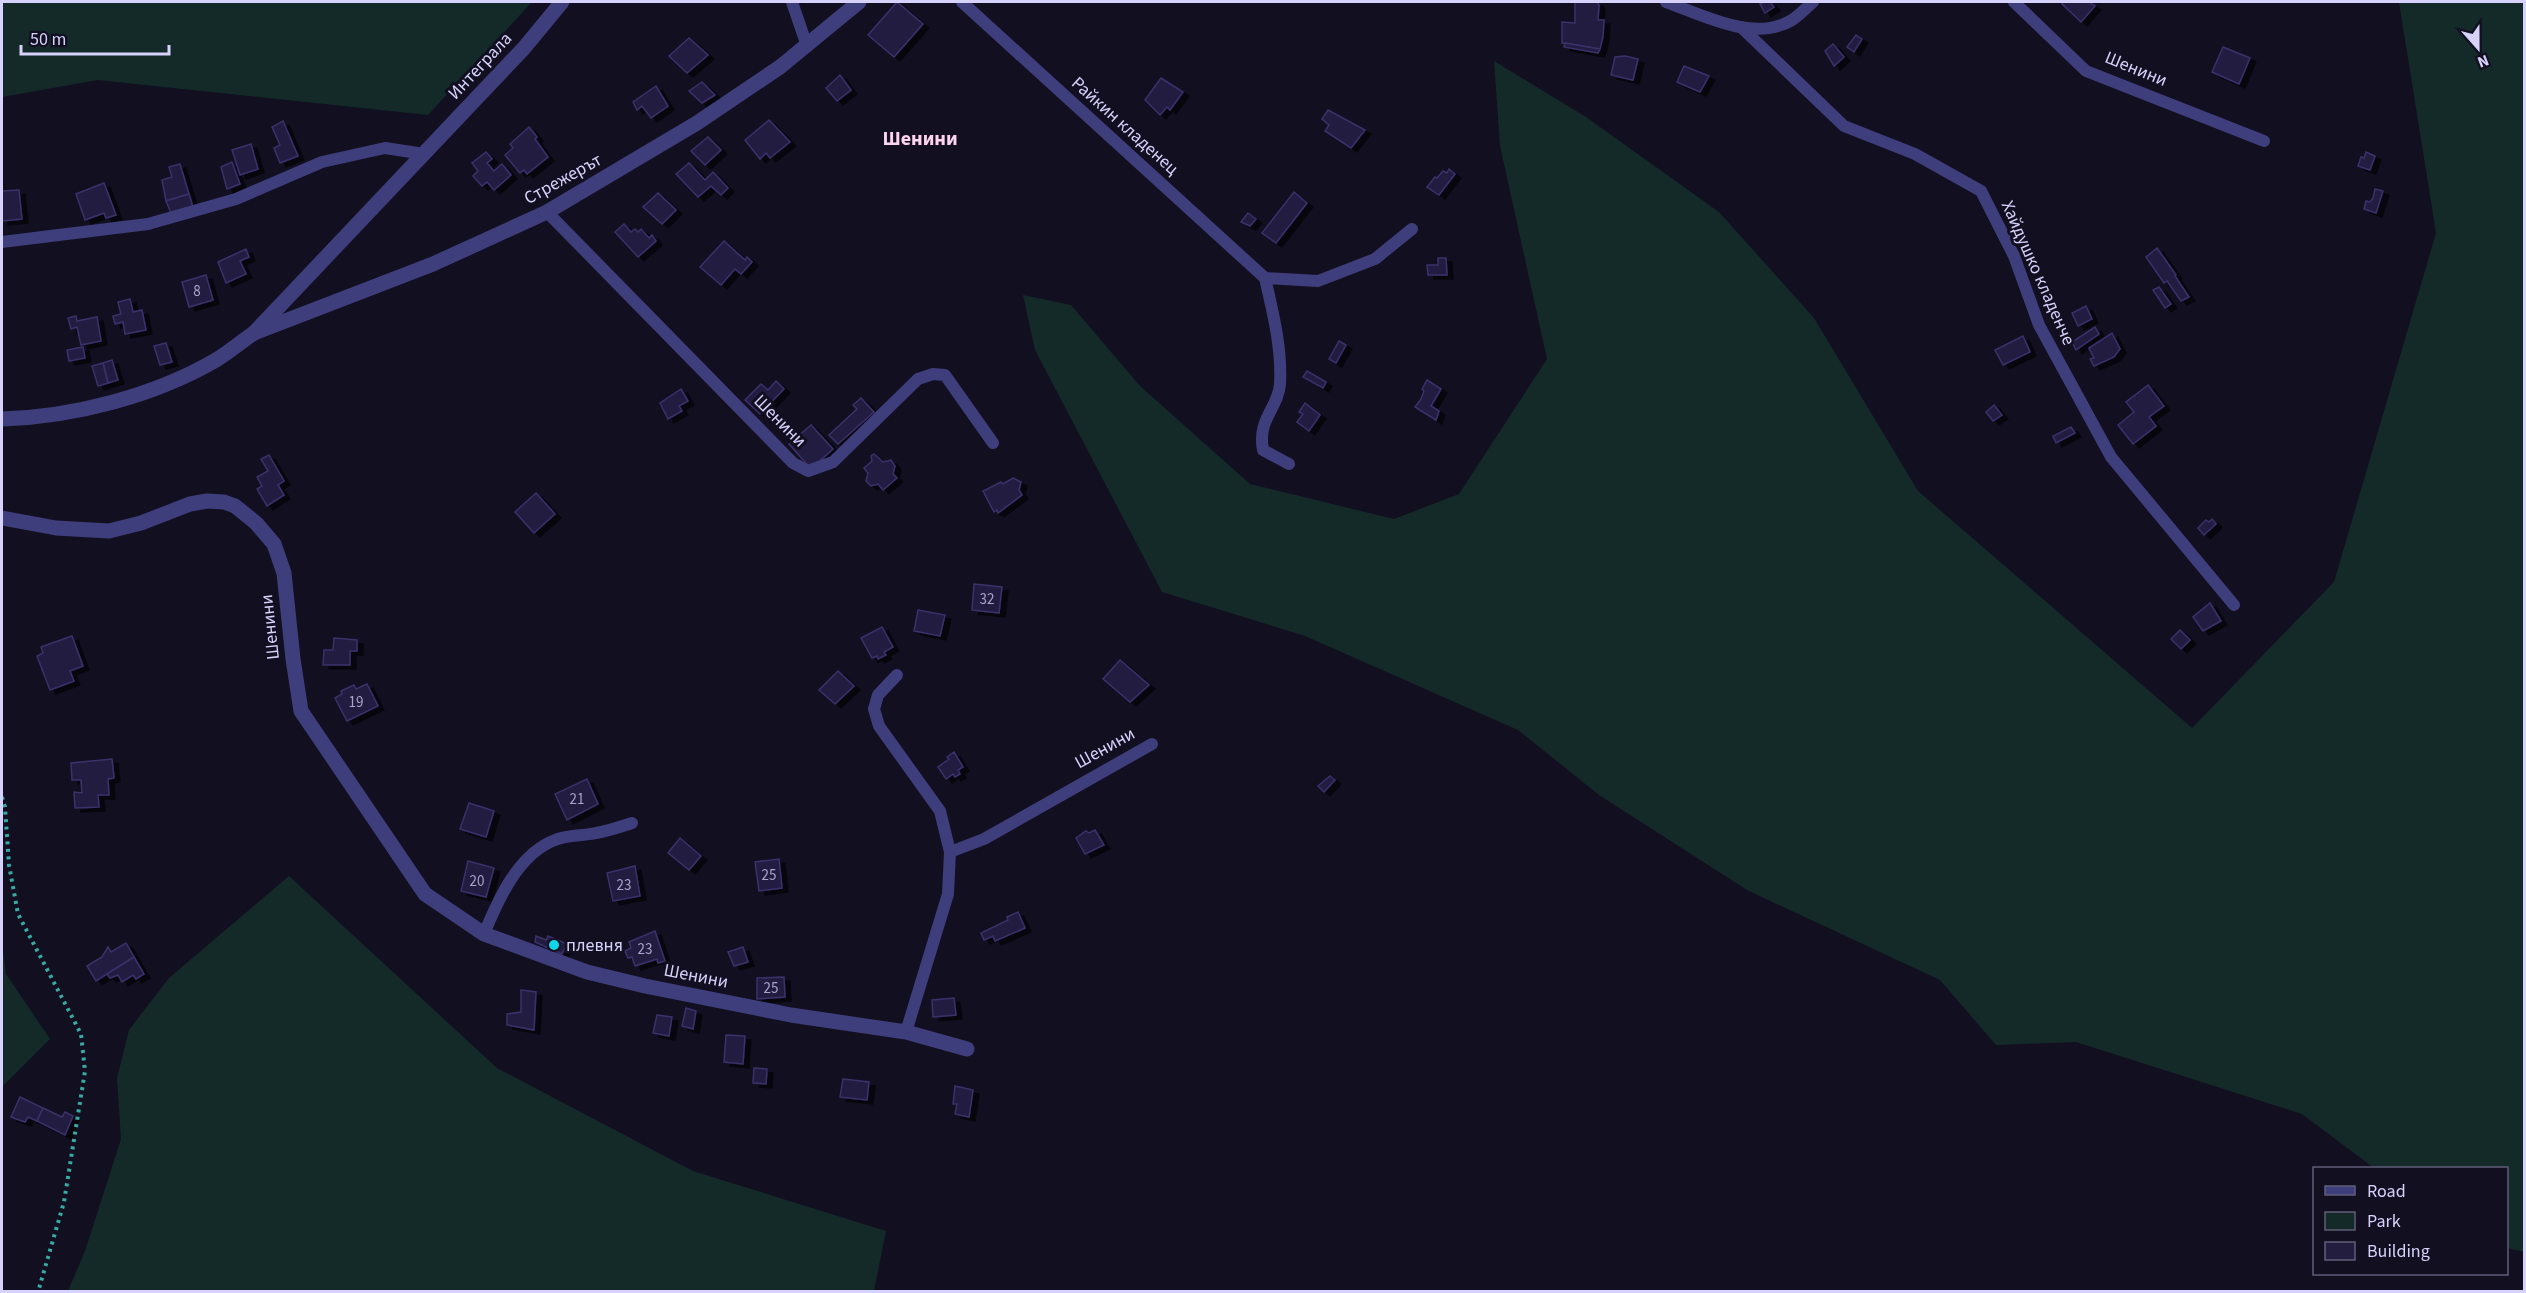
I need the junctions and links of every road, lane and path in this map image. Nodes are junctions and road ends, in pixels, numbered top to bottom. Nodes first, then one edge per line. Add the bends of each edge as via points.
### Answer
1 (562, 2) edge
2 (792, 2) edge
3 (860, 2) edge
4 (962, 2) edge
5 (1666, 2) edge
6 (1813, 2) edge
7 (2014, 2) edge
8 (1743, 29) junction
9 (807, 46) junction
10 (2264, 141) dead end
11 (424, 154) junction
12 (547, 212) junction
13 (1412, 229) dead end
14 (2, 242) edge
15 (1265, 278) junction
16 (254, 333) junction
17 (2, 419) edge
18 (993, 443) dead end
19 (1289, 465) dead end
20 (2, 518) edge
21 (2234, 605) dead end
22 (897, 675) dead end
23 (1152, 744) dead end
24 (2, 797) edge
25 (632, 824) dead end
26 (950, 852) junction
27 (484, 934) junction
28 (906, 1032) junction
29 (967, 1049) dead end
30 (38, 1292) edge

1 - 11 street, Интеграла
2 - 9 lane
3 - 9 street, Стрежерът
4 - 15 lane, Райкин кладенец
5 - 8 lane
6 - 8 lane via 1790,21
7 - 10 lane, Шенини via 2086,70
8 - 21 lane, Хайдушко кладенче via 1844,126 1915,154 1981,191 2014,256 2039,325 2111,457
9 - 12 street, Стрежерът via 698,123
11 - 14 lane via 385,148 322,162 236,199 148,224
11 - 16 street
12 - 16 street, Стрежерът via 433,264
12 - 18 lane, Шенини via 793,463 808,471 832,462 918,379 933,374 945,375
13 - 15 lane via 1375,259 1318,281
15 - 19 lane via 1278,336 1280,387 1261,440 1263,450
16 - 17 street via 217,359 155,387 69,413
20 - 27 street, Шенини via 56,528 109,531 207,501 235,506 256,523 274,544 284,573 301,711 425,894
22 - 26 lane via 878,695 874,709 879,726 940,812
23 - 26 lane, Шенини via 984,839
24 - 30 path via 18,914 81,1034 85,1071 64,1202
25 - 27 lane via 556,839 538,849 519,869
26 - 28 lane via 948,894
27 - 28 street, Шенини via 587,972 645,986 791,1015
28 - 29 street, Шенини

